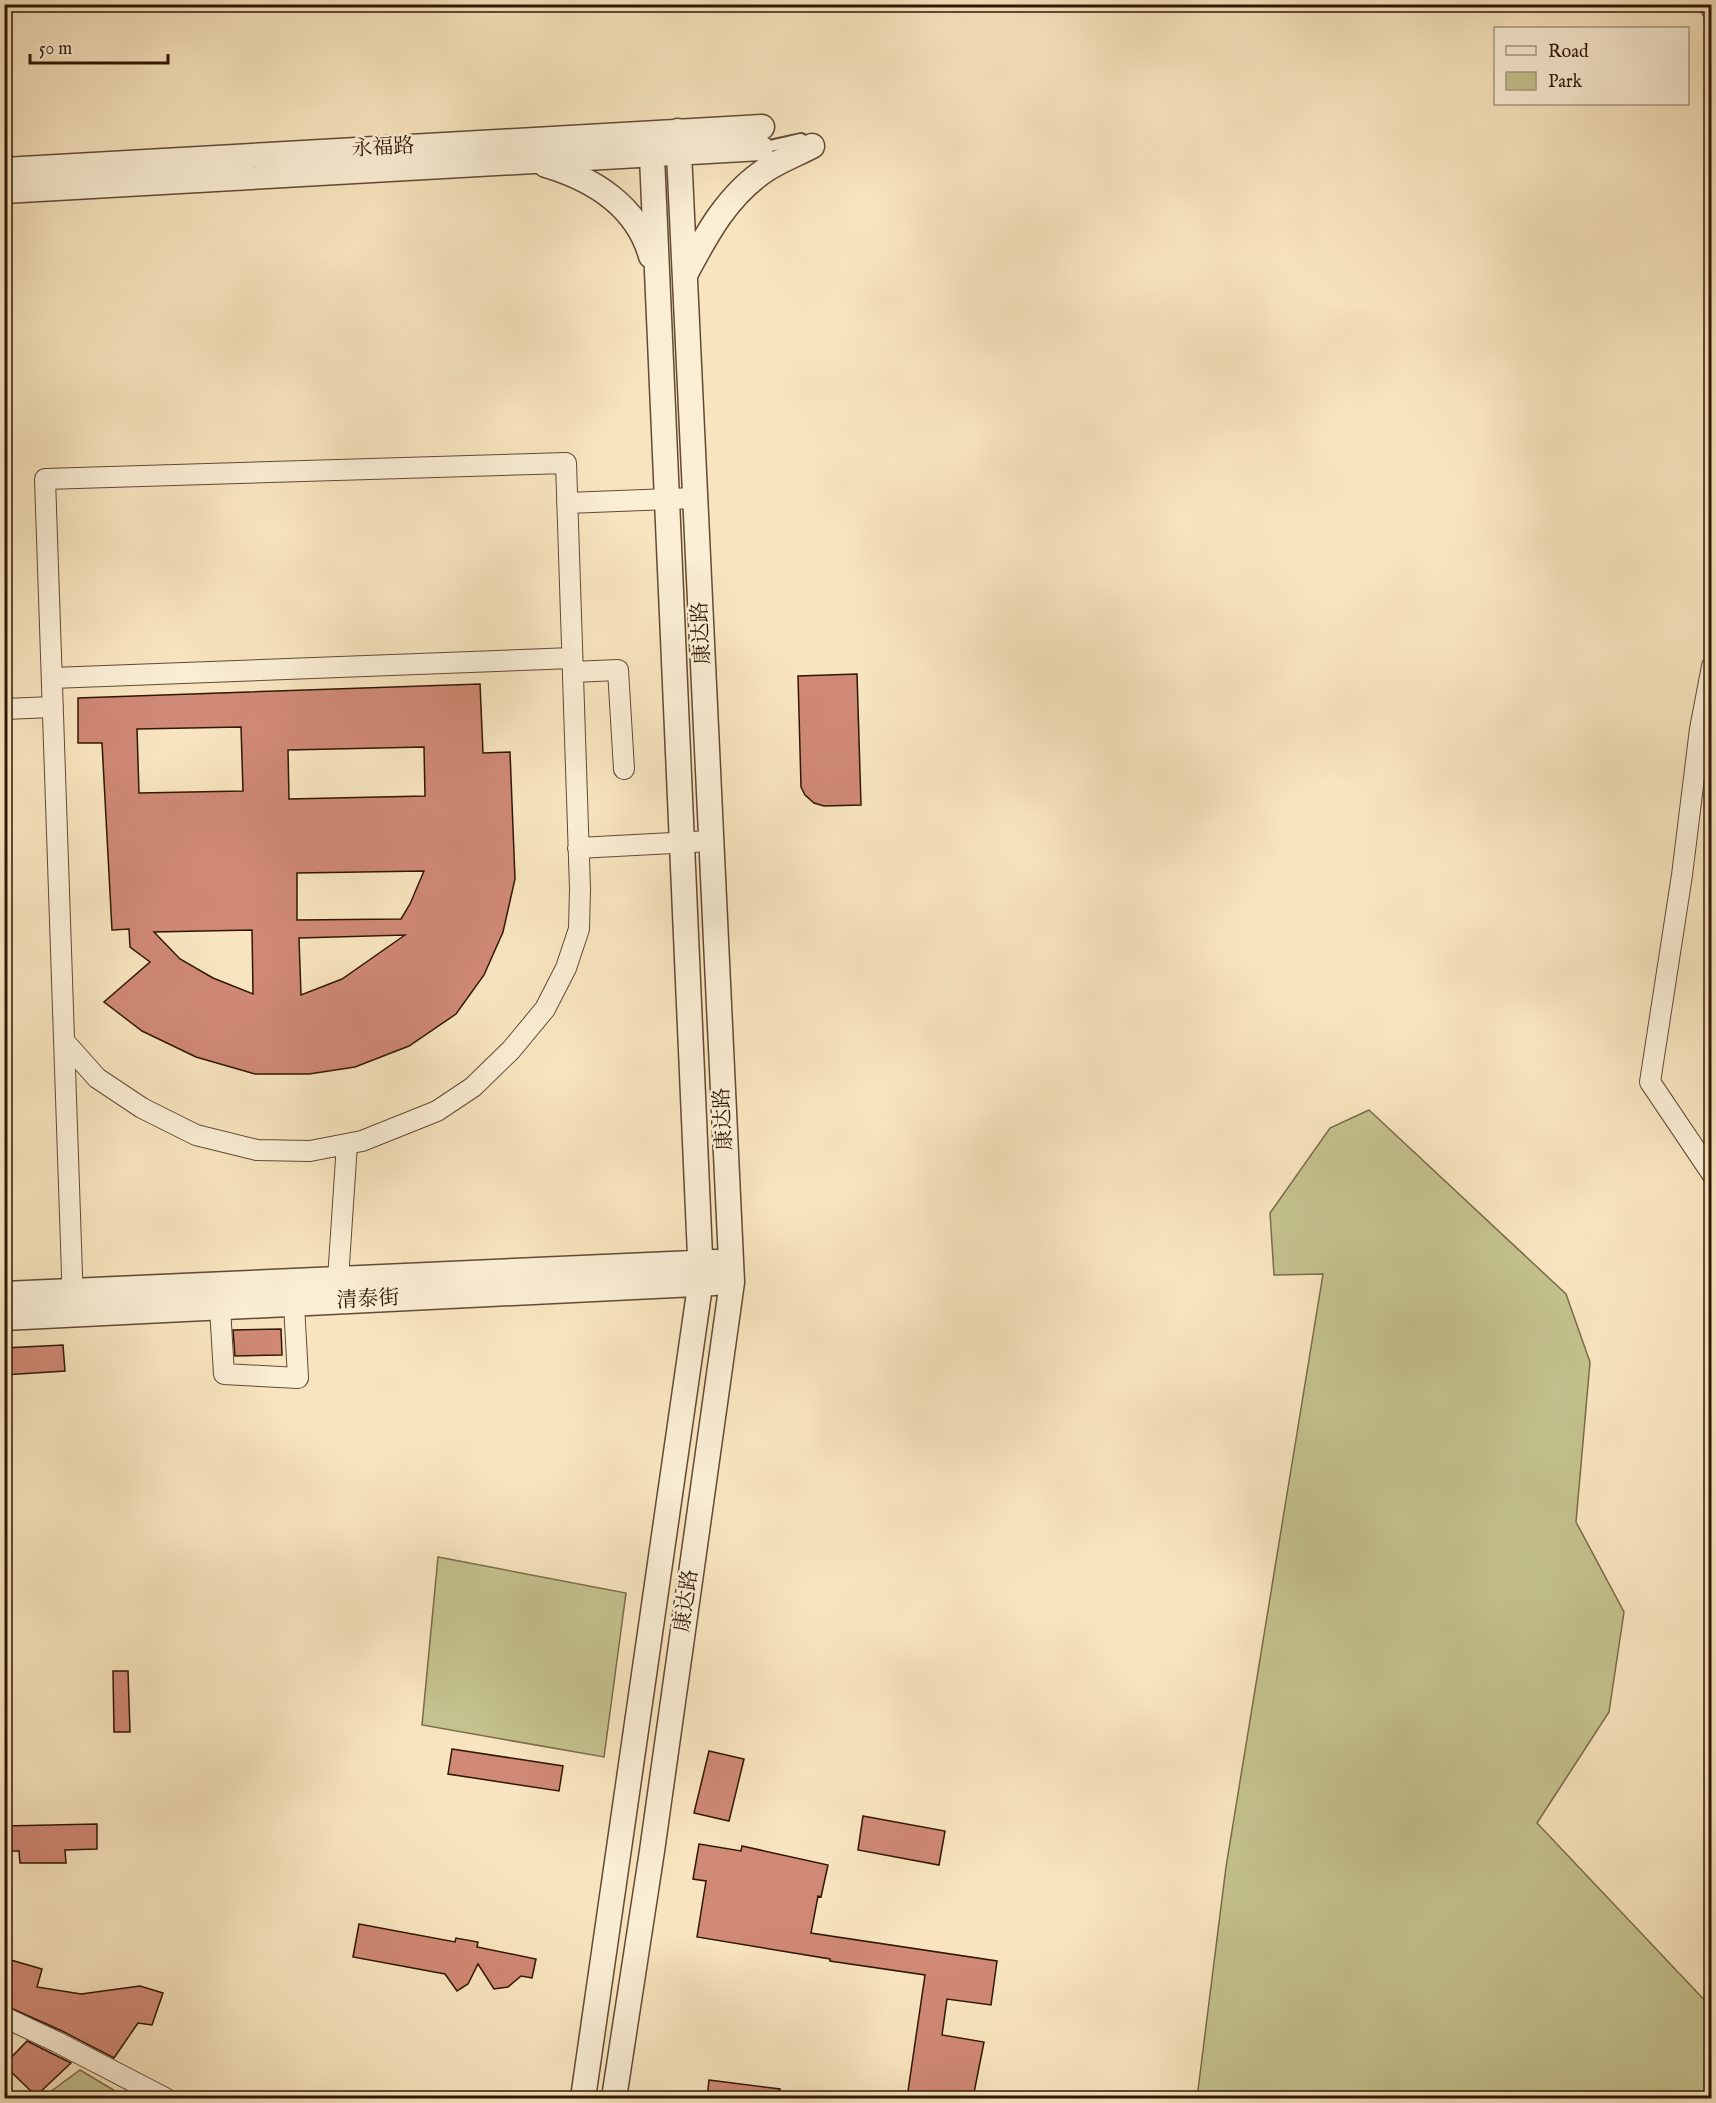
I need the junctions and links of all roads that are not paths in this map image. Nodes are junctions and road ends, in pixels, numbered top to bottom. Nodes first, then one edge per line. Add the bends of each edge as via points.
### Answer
1 (1709, 4) edge
2 (1712, 10) edge
3 (761, 138) joint
4 (679, 142) junction
5 (651, 145) junction
6 (812, 146) joint
7 (532, 161) junction
8 (4, 170) edge
9 (4, 191) edge
10 (685, 275) junction
11 (657, 276) junction
12 (695, 498) junction
13 (667, 500) junction
14 (567, 503) junction
15 (572, 665) junction
16 (1712, 666) edge
17 (52, 678) junction
18 (53, 707) junction
19 (4, 709) edge
20 (624, 769) dead end
21 (711, 841) junction
22 (682, 843) junction
23 (578, 848) junction
24 (64, 1041) junction
25 (347, 1144) junction
26 (1712, 1174) edge
27 (731, 1271) junction
28 (700, 1274) junction
29 (338, 1279) junction
30 (4, 1294) edge
31 (73, 1303) junction
32 (294, 1304) junction
33 (220, 1308) junction
34 (4, 1318) edge
35 (4, 2017) edge
36 (165, 2098) edge
37 (583, 2098) edge
38 (614, 2098) edge

1 - 2 street
3 - 4 street, 永福路
3 - 6 lane via 801,139
4 - 5 street, 永福路
4 - 10 street, 康达路
5 - 7 street, 永福路
5 - 8 street, 永福路
5 - 11 street, 康达路
6 - 10 street via 767,169 741,189 718,217
7 - 9 street, 永福路
7 - 11 street via 566,171 598,187 631,214 647,240
10 - 12 street, 康达路
11 - 13 street, 康达路
12 - 13 street
12 - 21 street, 康达路
13 - 14 street
13 - 22 street, 康达路
14 - 15 street
14 - 17 street via 566,463 45,479
15 - 17 street
15 - 20 street via 618,670
15 - 23 street
16 - 26 street via 1650,1082
17 - 18 street
18 - 19 street
18 - 24 street
21 - 22 street
21 - 27 street, 康达路
22 - 23 street
22 - 28 street, 康达路
23 - 25 street via 579,929 566,968 535,1022 473,1088 407,1124
24 - 25 street via 97,1078 142,1108 196,1135 257,1150 310,1150
24 - 31 street
25 - 29 street
27 - 28 street, 清泰街
27 - 38 street, 康达路 via 652,1851
28 - 29 street, 清泰街
28 - 32 street, 清泰街
28 - 37 street, 康达路
29 - 31 street, 清泰街
30 - 31 street, 清泰街
31 - 33 street, 清泰街
31 - 34 street, 清泰街
32 - 33 street, 清泰街
32 - 33 street via 298,1378 224,1374
35 - 36 street

